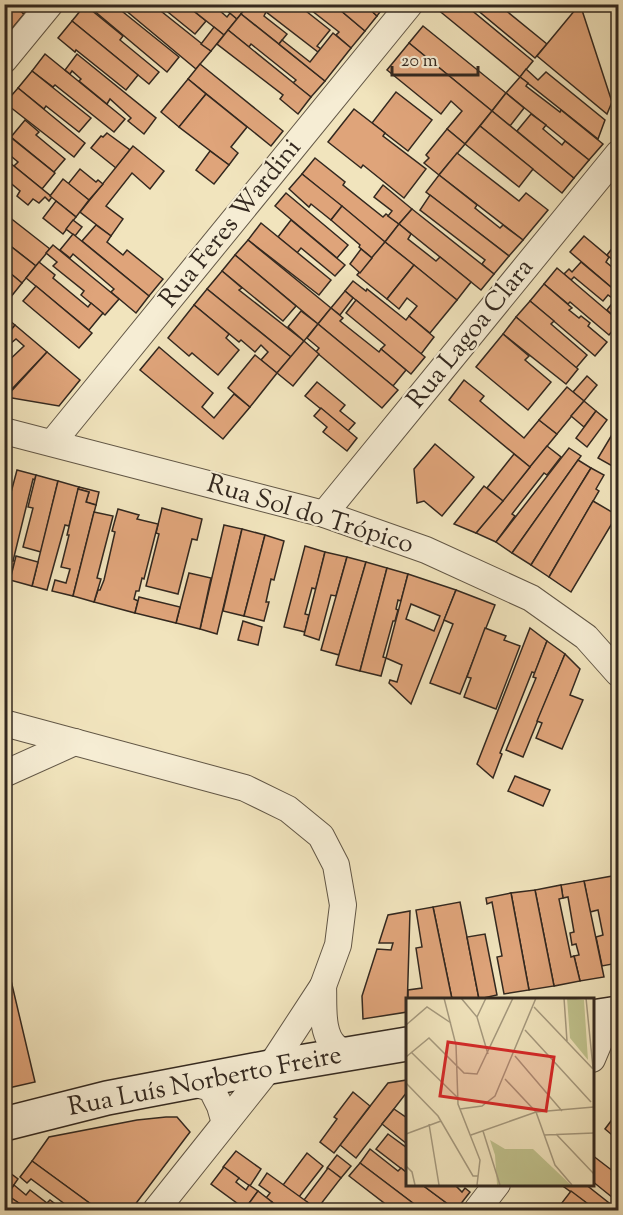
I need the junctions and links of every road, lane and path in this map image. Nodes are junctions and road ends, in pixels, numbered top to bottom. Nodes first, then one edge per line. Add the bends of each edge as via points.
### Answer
1 (50, 4) edge
2 (410, 4) edge
3 (4, 60) edge
4 (618, 154) edge
5 (4, 432) edge
6 (52, 443) junction
7 (324, 513) junction
8 (618, 673) edge
9 (4, 723) edge
10 (75, 742) junction
11 (4, 774) edge
12 (323, 986) junction
13 (607, 1015) edge
14 (406, 1044) edge
15 (351, 1053) junction
16 (593, 1054) edge
17 (270, 1067) junction
18 (188, 1082) junction
19 (225, 1123) junction
20 (4, 1125) edge
21 (496, 1185) edge
22 (156, 1210) edge
23 (477, 1210) edge

1 - 3 street
2 - 6 street, Rua Feres Wardini
4 - 7 street, Rua Lagoa Clara
5 - 6 street, Rua Sol do Trópico
6 - 7 street, Rua Sol do Trópico
7 - 8 street, Rua Sol do Trópico via 426,550 531,598 586,637
9 - 10 street
10 - 11 street
10 - 12 street via 245,788 288,810 321,836 336,864 343,905 338,945
12 - 15 street via 328,1039 337,1048
12 - 17 street
13 - 16 street
14 - 15 main road, Rua Luís Norberto Freire
15 - 17 main road, Rua Luís Norberto Freire
17 - 18 main road, Rua Luís Norberto Freire
17 - 19 street
18 - 19 street via 211,1088
18 - 20 main road, Rua Luís Norberto Freire
19 - 22 street
21 - 23 street

